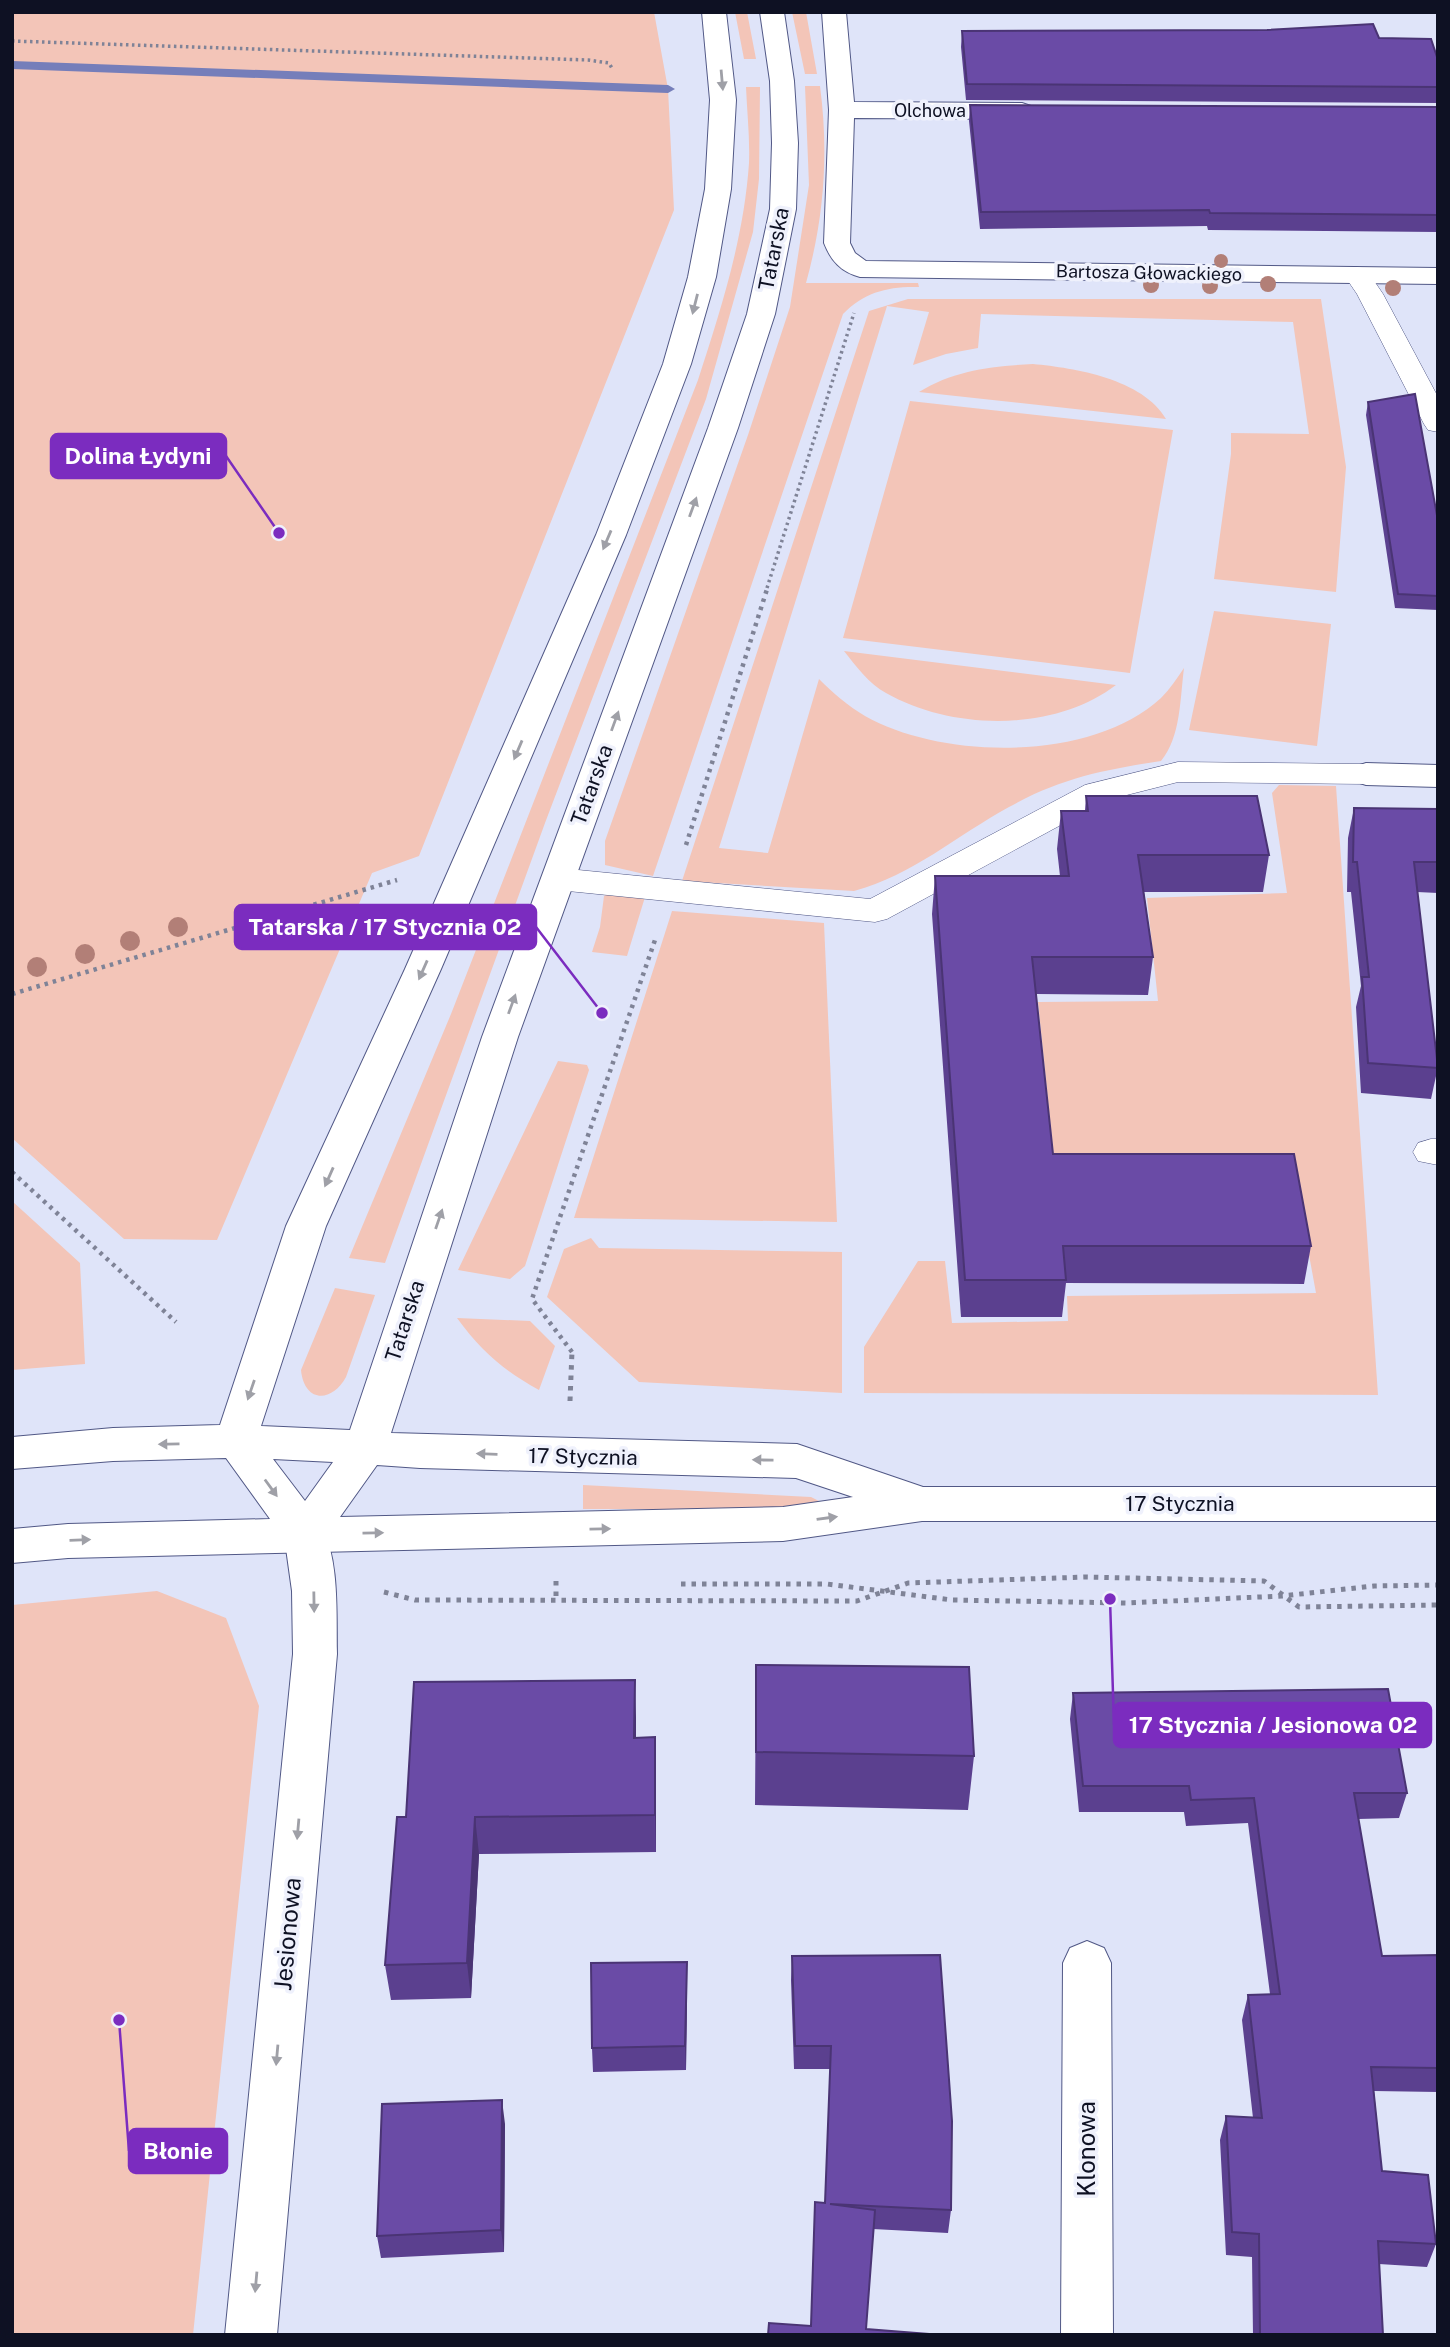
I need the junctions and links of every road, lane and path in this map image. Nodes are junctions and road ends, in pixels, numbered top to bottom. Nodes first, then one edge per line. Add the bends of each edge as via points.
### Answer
1 (714, 12) edge
2 (772, 12) edge
3 (834, 12) edge
4 (12, 41) edge
5 (614, 70) dead end
6 (842, 110) junction
7 (1053, 111) edge
8 (1357, 275) junction
9 (1438, 276) edge
10 (857, 303) dead end
11 (1438, 424) edge
12 (1366, 774) joint
13 (1438, 776) edge
14 (558, 879) junction
15 (397, 880) dead end
16 (672, 890) junction
17 (12, 994) edge
18 (12, 1172) edge
19 (176, 1322) dead end
20 (572, 1375) dead end
21 (237, 1442) junction
22 (366, 1447) junction
23 (12, 1453) edge
24 (922, 1504) junction
25 (1438, 1504) edge
26 (305, 1534) junction
27 (12, 1546) edge
28 (669, 1584) dead end
29 (568, 1586) dead end
30 (1438, 1586) edge
31 (543, 1587) dead end
32 (392, 1588) dead end
33 (882, 1591) junction
34 (1283, 1596) junction
35 (1438, 1605) edge
36 (1087, 1963) dead end
37 (251, 2335) edge
38 (1087, 2335) edge

1 -> 21 main road via 723,81 724,149 715,225 692,315 654,428 457,895 306,1227
14 -> 2 main road, Tatarska via 761,314 783,209 782,81
3 - 6 main road
4 - 5 path via 588,60 609,63
6 - 7 main road, Olchowa
6 - 8 main road, Bartosza Głowackiego via 837,243 843,257 860,269
8 - 9 main road, Bartosza Głowackiego
8 - 11 lane
10 - 16 path
12 - 13 main road
12 - 16 lane via 1178,772 1096,792 875,911
14 - 16 lane
22 -> 14 main road, Tatarska via 478,1102
15 - 17 path
16 - 20 path via 532,1299 572,1349
18 - 19 path
21 - 22 main road, 17 Stycznia
21 -> 23 main road, 17 Stycznia
21 -> 26 main road
24 -> 22 main road, 17 Stycznia via 797,1461 433,1453
22 - 26 main road, Tatarska
24 - 25 main road, 17 Stycznia
26 -> 24 main road, 17 Stycznia via 783,1524
27 -> 26 main road, 17 Stycznia
26 -> 37 main road, Jesionowa via 314,1591 315,1654
28 - 33 path via 827,1584
29 - 31 path
30 - 34 path via 1374,1586
32 - 33 path via 384,1592 415,1600 857,1601
33 - 34 path via 952,1600 1126,1603
33 - 34 path via 908,1583 1086,1577 1264,1581
34 - 35 path via 1299,1607
36 - 38 main road, Klonowa

